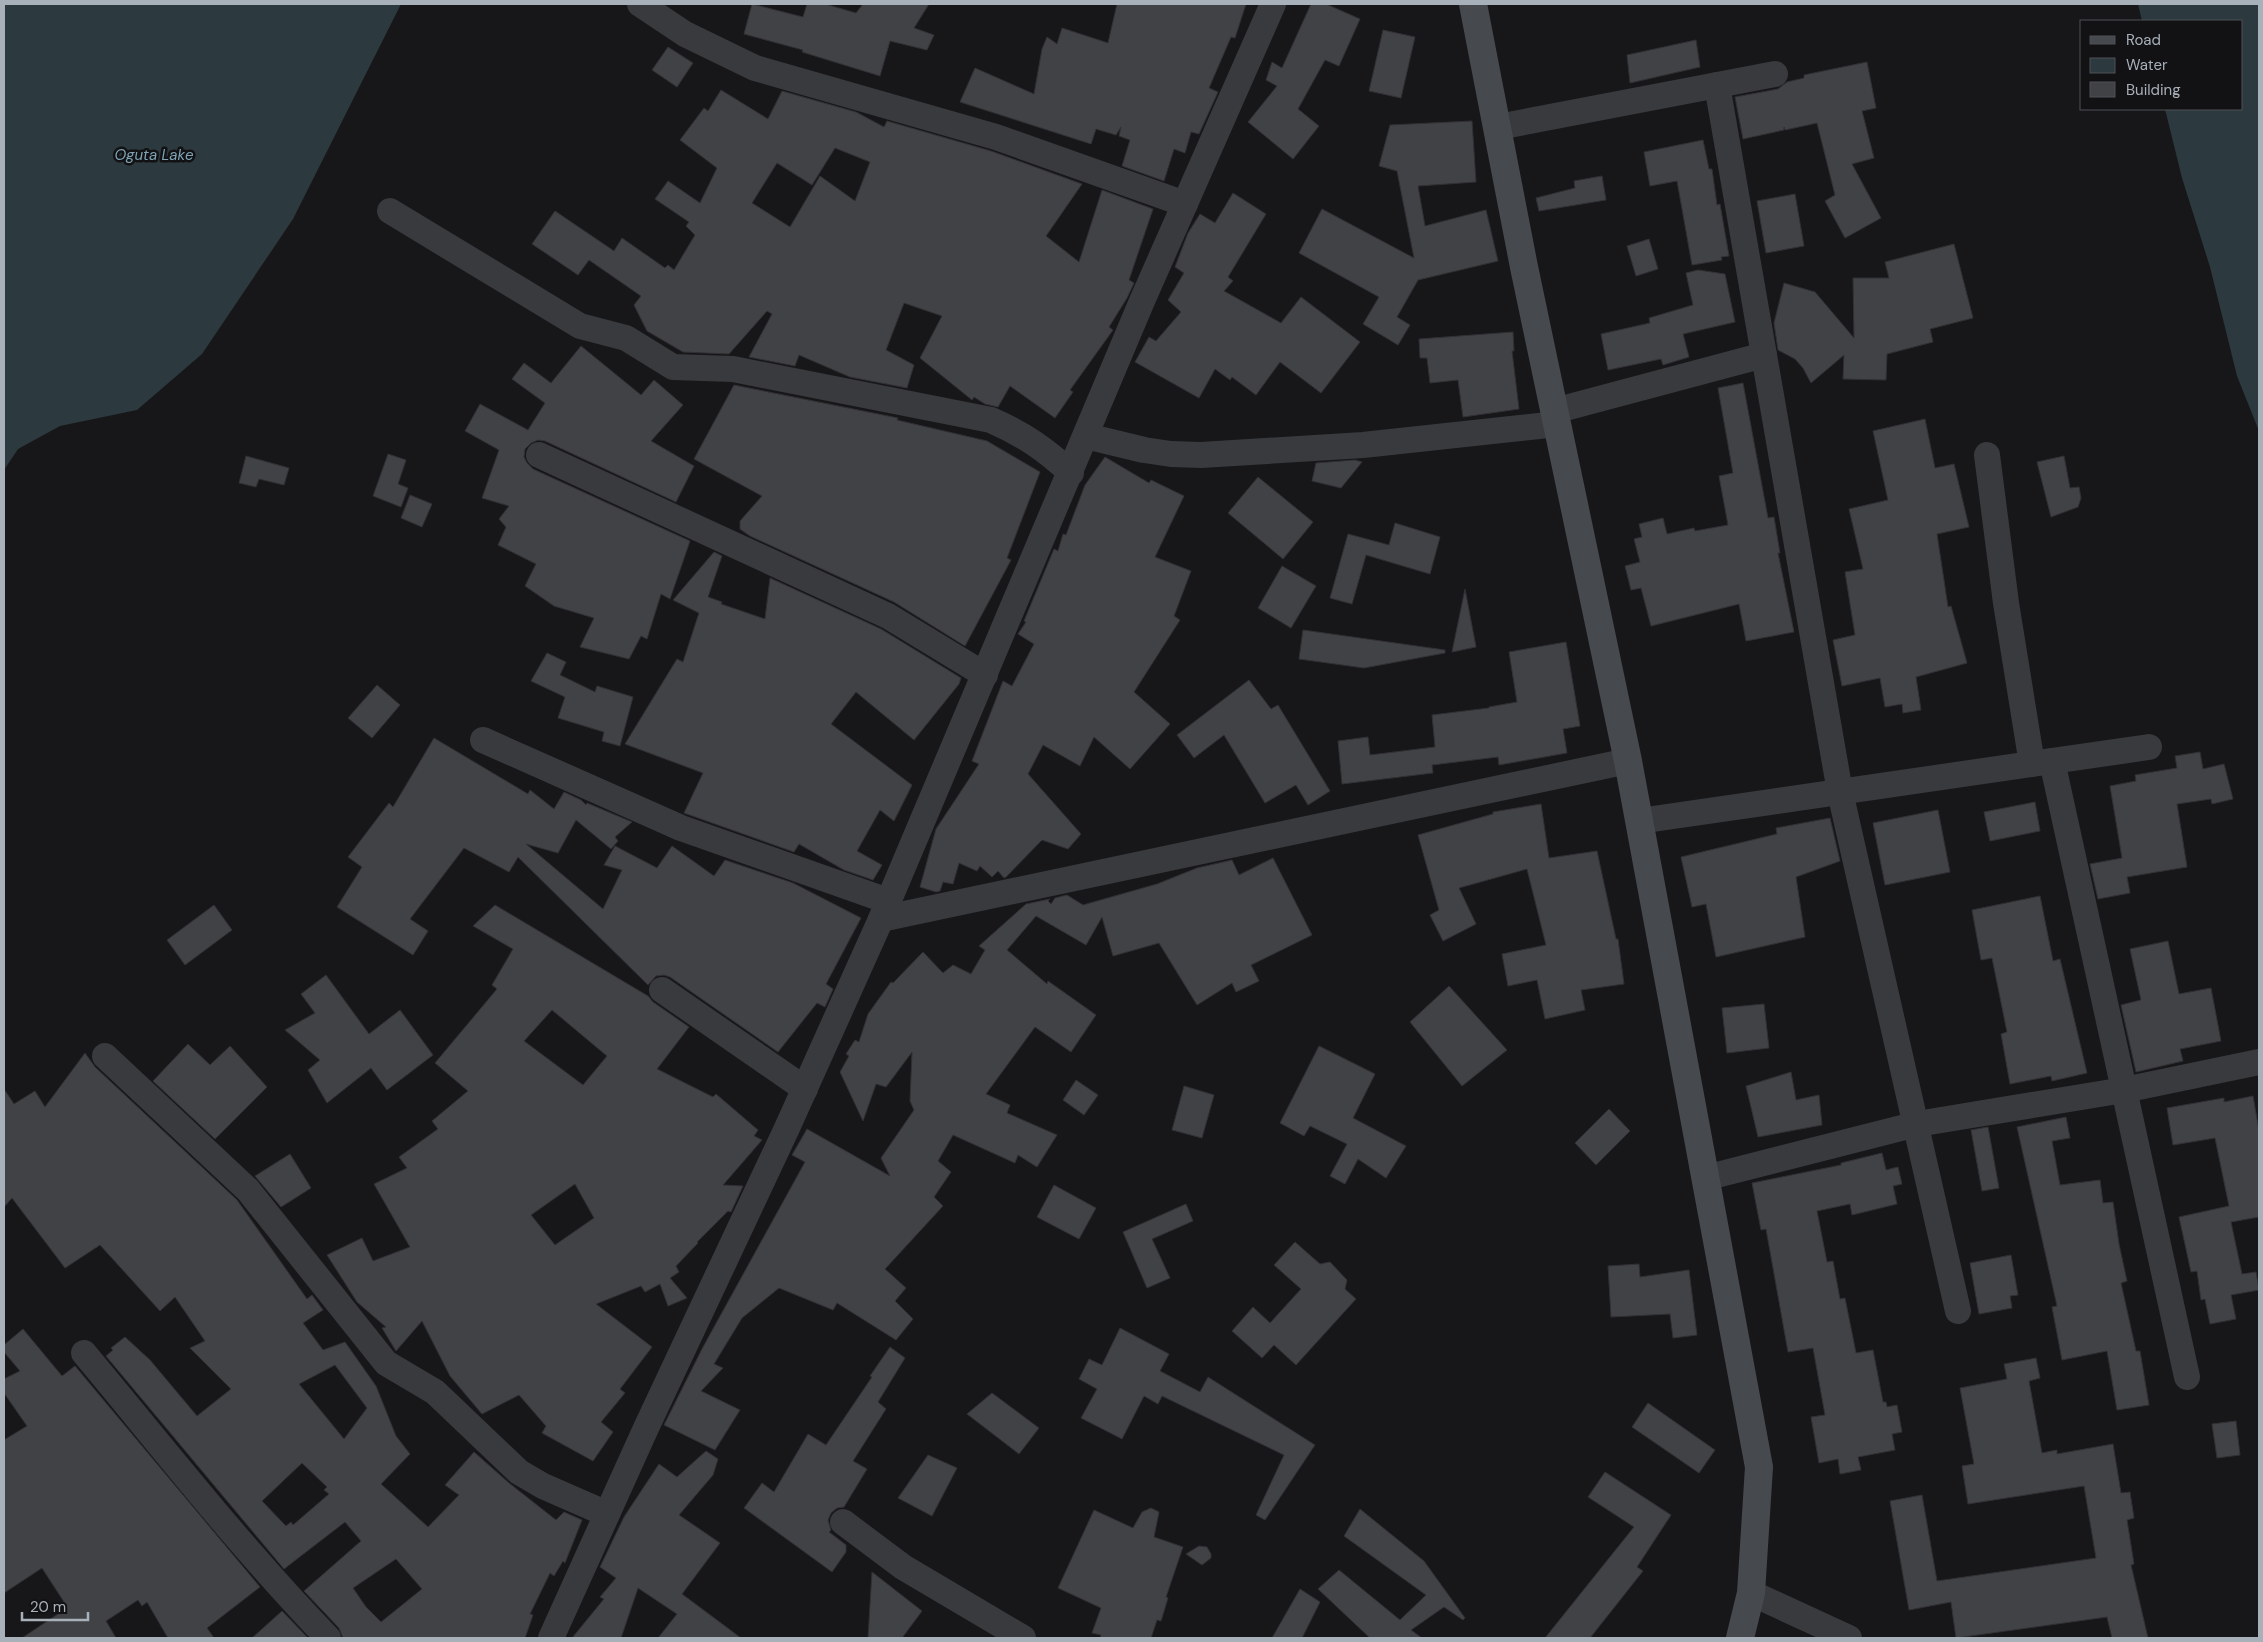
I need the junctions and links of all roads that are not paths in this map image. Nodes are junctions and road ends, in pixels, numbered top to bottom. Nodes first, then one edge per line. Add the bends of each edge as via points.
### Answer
1 (640, 4) edge
2 (1273, 4) edge
3 (1473, 4) edge
4 (1775, 74) dead end
5 (1717, 85) junction
6 (1498, 127) junction
7 (1185, 204) junction
8 (390, 211) dead end
9 (1764, 355) junction
10 (1555, 418) junction
11 (1086, 436) junction
12 (539, 455) dead end
13 (1988, 455) dead end
14 (1071, 472) junction
15 (985, 675) junction
16 (483, 740) dead end
17 (2149, 747) dead end
18 (1628, 761) junction
19 (2042, 763) junction
20 (1840, 792) junction
21 (1638, 821) junction
22 (885, 910) junction
23 (662, 990) dead end
24 (105, 1056) dead end
25 (2259, 1062) edge
26 (805, 1089) junction
27 (2124, 1090) junction
28 (1917, 1124) junction
29 (1705, 1178) junction
30 (1958, 1311) dead end
31 (84, 1354) dead end
32 (2187, 1377) dead end
33 (607, 1514) junction
34 (843, 1522) dead end
35 (1751, 1593) junction
36 (328, 1638) edge
37 (551, 1638) edge
38 (1023, 1638) edge
39 (1740, 1638) edge
40 (1849, 1638) edge

1 - 7 street via 685,34 756,68 996,137
2 - 7 street
3 - 6 street
4 - 5 street
5 - 6 street
5 - 9 street
6 - 10 street
7 - 11 street
8 - 14 street via 580,326 626,338 673,366 733,369 991,420 1045,449
9 - 10 street
9 - 20 street
10 - 11 street via 1364,445 1201,455 1144,450
10 - 18 street
11 - 14 street
12 - 15 street via 888,616
13 - 19 street via 2006,603
14 - 15 street
15 - 22 street
16 - 22 street via 681,828
17 - 19 street
18 - 21 street
18 - 22 street
19 - 20 street
19 - 27 street
20 - 21 street
20 - 28 street
21 - 29 street
22 - 26 street
23 - 26 street
24 - 33 street via 248,1190 386,1363 435,1392 519,1472
25 - 27 street
26 - 33 street
27 - 28 street
27 - 32 street
28 - 29 street
28 - 30 street
29 - 35 street via 1759,1467
31 - 36 street via 298,1607
33 - 37 street
34 - 38 street via 903,1567
35 - 39 street
35 - 40 street

